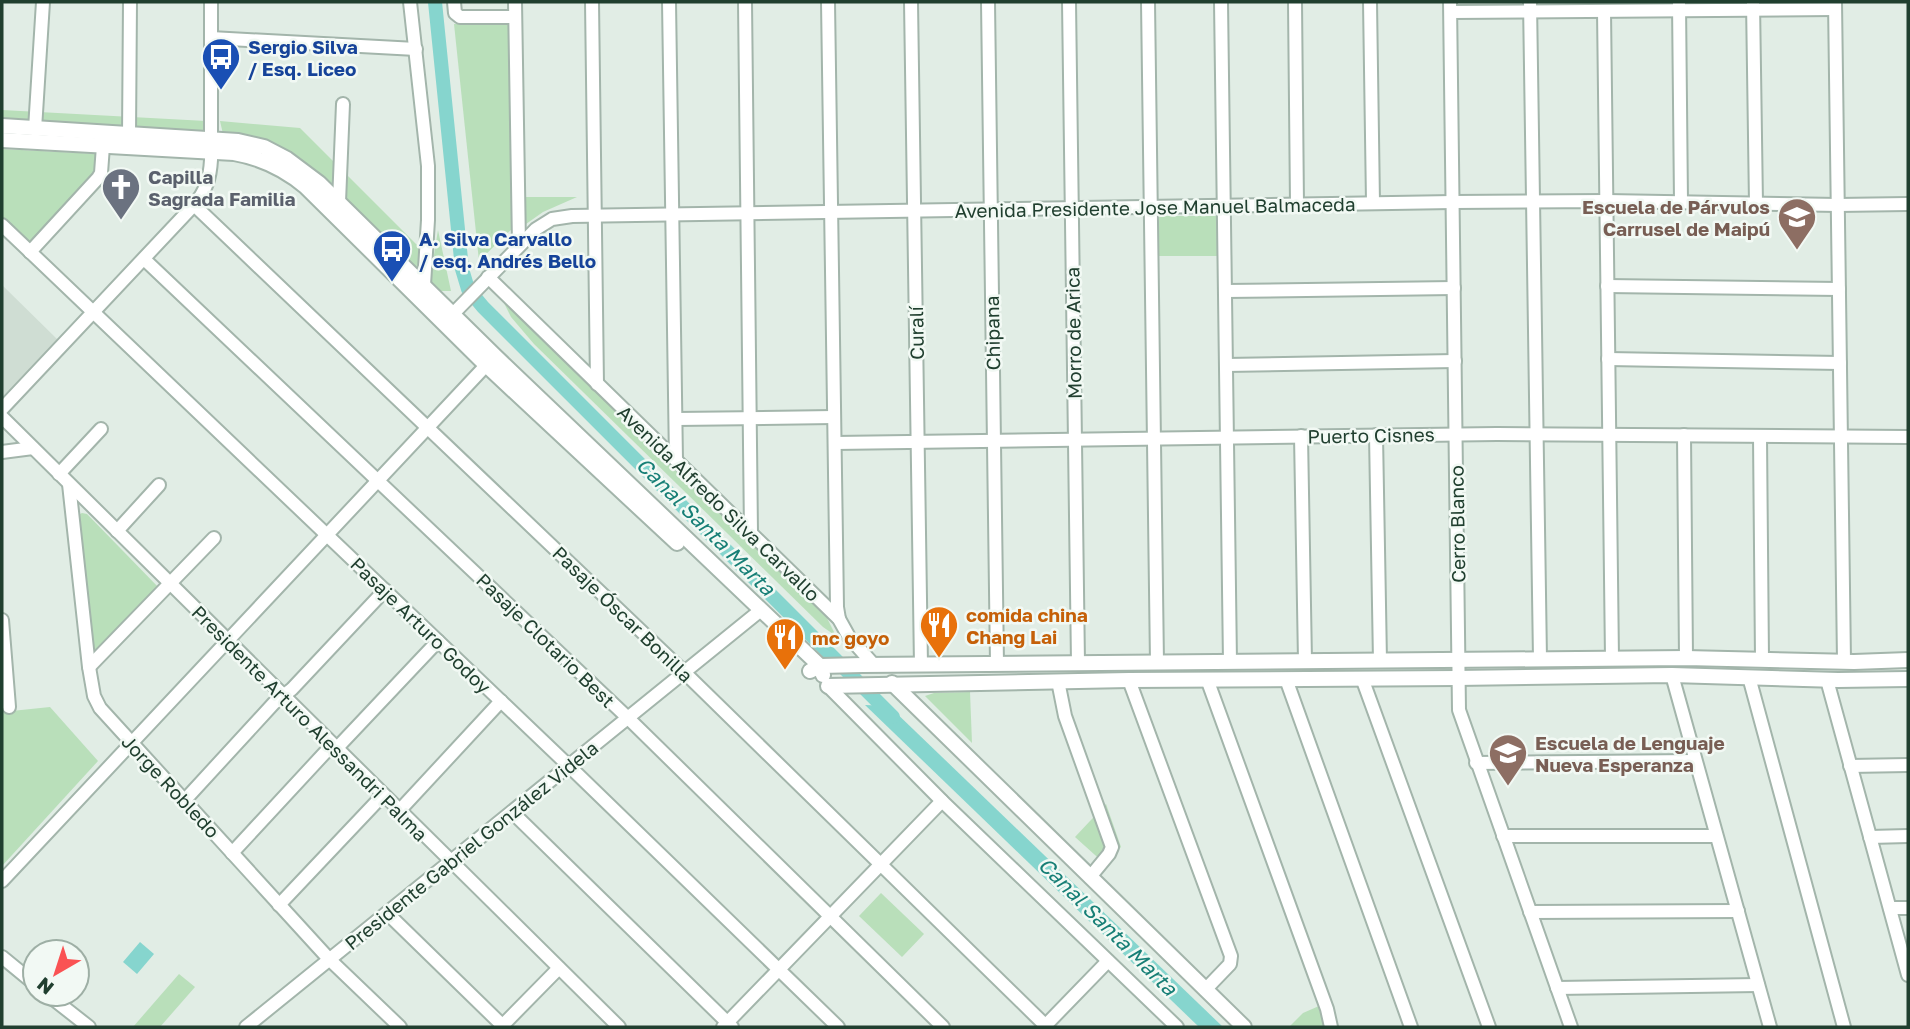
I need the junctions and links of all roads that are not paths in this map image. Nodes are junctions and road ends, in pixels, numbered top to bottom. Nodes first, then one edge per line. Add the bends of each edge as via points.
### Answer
1 (43, 2) edge
2 (130, 2) edge
3 (211, 2) edge
4 (410, 2) edge
5 (454, 2) edge
6 (515, 2) edge
7 (592, 2) edge
8 (669, 2) edge
9 (745, 2) edge
10 (828, 2) edge
11 (911, 2) edge
12 (988, 2) edge
13 (1069, 2) edge
14 (1148, 2) edge
15 (1221, 2) edge
16 (1295, 2) edge
17 (1370, 2) edge
18 (1835, 5) edge
19 (1679, 6) edge
20 (1753, 6) edge
21 (1450, 7) edge
22 (1531, 7) edge
23 (1604, 11) junction
24 (515, 17) junction
25 (211, 38) junction
26 (416, 49) junction
27 (343, 104) dead end
28 (2, 126) edge
29 (36, 129) junction
30 (129, 135) junction
31 (2, 140) edge
32 (210, 145) junction
33 (103, 146) junction
34 (1533, 201) junction
35 (1607, 201) junction
36 (339, 202) junction
37 (1453, 202) junction
38 (1681, 202) junction
39 (1373, 204) junction
40 (1756, 204) junction
41 (1908, 204) edge
42 (194, 205) junction
43 (1297, 205) junction
44 (1838, 205) junction
45 (1224, 206) junction
46 (1150, 207) junction
47 (1072, 208) junction
48 (991, 210) junction
49 (914, 211) junction
50 (831, 212) junction
51 (747, 214) junction
52 (673, 215) junction
53 (595, 216) junction
54 (2, 225) edge
55 (519, 245) junction
56 (30, 252) junction
57 (144, 259) junction
58 (484, 281) junction
59 (424, 285) junction
60 (1607, 286) junction
61 (1454, 288) junction
62 (1839, 289) junction
63 (1225, 291) junction
64 (94, 312) junction
65 (452, 314) junction
66 (1608, 359) junction
67 (491, 360) junction
68 (1455, 361) junction
69 (1840, 363) junction
70 (1226, 365) junction
71 (597, 384) junction
72 (2, 409) edge
73 (2, 417) edge
74 (834, 417) junction
75 (750, 418) junction
76 (676, 419) junction
77 (428, 428) junction
78 (101, 429) dead end
79 (1536, 433) junction
80 (1609, 433) junction
81 (1456, 434) junction
82 (1376, 435) junction
83 (1684, 435) junction
84 (1301, 436) junction
85 (1760, 436) junction
86 (1841, 437) junction
87 (1908, 437) edge
88 (1227, 438) junction
89 (1154, 439) junction
90 (1075, 440) junction
91 (994, 441) junction
92 (918, 442) junction
93 (835, 443) junction
94 (33, 448) junction
95 (2, 452) edge
96 (676, 460) junction
97 (59, 474) junction
98 (378, 481) junction
99 (69, 484) junction
100 (159, 485) dead end
101 (117, 531) junction
102 (751, 533) junction
103 (327, 535) junction
104 (214, 538) dead end
105 (170, 584) junction
106 (385, 590) junction
107 (758, 613) junction
108 (839, 619) junction
109 (2, 620) edge
110 (227, 641) junction
111 (438, 641) junction
112 (1686, 657) junction
113 (1612, 658) junction
114 (1539, 659) junction
115 (1762, 659) junction
116 (1380, 660) junction
117 (1459, 660) junction
118 (1908, 660) edge
119 (1306, 661) junction
120 (1844, 661) junction
121 (1230, 662) junction
122 (1078, 663) junction
123 (1157, 663) junction
124 (997, 664) junction
125 (868, 665) junction
126 (921, 665) junction
127 (89, 667) junction
128 (820, 668) junction
129 (684, 672) junction
130 (1672, 675) junction
131 (4, 677) edge
132 (1749, 677) junction
133 (1286, 678) junction
134 (1362, 678) junction
135 (1457, 678) junction
136 (1208, 679) junction
137 (1908, 679) edge
138 (1129, 680) junction
139 (1827, 680) junction
140 (1058, 681) junction
141 (888, 685) junction
142 (828, 686) junction
143 (283, 696) junction
144 (501, 701) junction
145 (9, 707) dead end
146 (628, 718) junction
147 (131, 743) junction
148 (334, 747) junction
149 (1695, 761) junction
150 (1476, 764) junction
151 (1908, 765) edge
152 (569, 766) junction
153 (1850, 766) junction
154 (383, 795) junction
155 (184, 800) junction
156 (942, 801) junction
157 (399, 811) junction
158 (512, 812) junction
159 (1503, 836) junction
160 (1716, 836) junction
161 (1908, 836) edge
162 (1870, 837) junction
163 (232, 853) junction
164 (450, 862) junction
165 (881, 864) junction
166 (1090, 877) junction
167 (2, 881) edge
168 (279, 905) junction
169 (1890, 908) junction
170 (1908, 908) edge
171 (1738, 911) junction
172 (1530, 912) junction
173 (387, 913) junction
174 (830, 917) junction
175 (2, 957) edge
176 (329, 960) junction
177 (1108, 961) junction
178 (559, 968) junction
179 (778, 970) junction
180 (21, 973) edge
181 (1908, 975) edge
182 (1758, 985) junction
183 (1557, 988) junction
184 (1205, 990) junction
185 (65, 1008) edge
186 (613, 1025) edge
187 (395, 1026) edge
188 (728, 1026) edge
189 (89, 1027) edge
190 (246, 1027) edge
191 (502, 1027) edge
192 (838, 1027) edge
193 (943, 1027) edge
194 (1045, 1027) edge
195 (1177, 1027) edge
196 (1244, 1027) edge
197 (1331, 1027) edge
198 (1411, 1027) edge
199 (1489, 1027) edge
200 (1571, 1027) edge
201 (1770, 1027) edge
202 (1844, 1027) edge

1 - 29 street
2 - 30 street
3 - 25 street
4 - 26 street
5 - 24 street via 460,17
6 - 24 street
7 - 53 street
8 - 52 street
9 - 51 street
10 - 50 street
11 - 49 street, Curalí
12 - 48 street, Chipana
13 - 47 street, Morro de Arica
14 - 46 street
15 - 45 street
16 - 43 street
17 - 39 street
18 - 20 street
18 - 44 street
19 - 20 street
19 - 23 street
19 - 38 street
20 - 40 street
21 - 22 street
21 - 37 street, Cerro Blanco
22 - 23 street
22 - 34 street
23 - 35 street
24 - 55 street
25 - 26 street
25 - 32 street
26 - 59 street via 428,166
27 - 36 street
28 - 29 street
29 - 30 street
30 - 32 street
31 - 33 street
32 - 33 street
32 - 36 street via 251,144 288,159
32 - 42 street via 209,178
32 - 65 street via 254,157 295,178
33 - 56 street via 98,178
34 - 35 street, Avenida Presidente Jose Manuel Balmaceda
34 - 37 street, Avenida Presidente Jose Manuel Balmaceda
34 - 79 street
35 - 38 street, Avenida Presidente Jose Manuel Balmaceda
35 - 60 street
36 - 59 street
37 - 39 street, Avenida Presidente Jose Manuel Balmaceda
37 - 61 street, Cerro Blanco
38 - 40 street, Avenida Presidente Jose Manuel Balmaceda
39 - 43 street, Avenida Presidente Jose Manuel Balmaceda
40 - 44 street, Avenida Presidente Jose Manuel Balmaceda
41 - 44 street, Avenida Presidente Jose Manuel Balmaceda
42 - 57 street
42 - 77 street, Pasaje Óscar Bonilla
43 - 45 street, Avenida Presidente Jose Manuel Balmaceda
44 - 62 street
45 - 46 street, Avenida Presidente Jose Manuel Balmaceda
45 - 63 street
46 - 47 street, Avenida Presidente Jose Manuel Balmaceda
46 - 89 street
47 - 48 street, Avenida Presidente Jose Manuel Balmaceda
47 - 90 street, Morro de Arica
48 - 49 street, Avenida Presidente Jose Manuel Balmaceda
48 - 91 street, Chipana
49 - 50 street, Avenida Presidente Jose Manuel Balmaceda
49 - 92 street, Curalí
50 - 51 street, Avenida Presidente Jose Manuel Balmaceda
50 - 74 street
51 - 52 street, Avenida Presidente Jose Manuel Balmaceda
51 - 75 street
52 - 53 street, Avenida Presidente Jose Manuel Balmaceda
52 - 76 street
53 - 55 street, Avenida Presidente Jose Manuel Balmaceda via 552,219
53 - 71 street
54 - 56 street, Pasaje Arturo Godoy
55 - 58 street, Avenida Presidente Jose Manuel Balmaceda
56 - 64 street, Pasaje Arturo Godoy
57 - 64 street
57 - 98 street, Pasaje Clotario Best
58 - 65 street, Avenida Presidente Jose Manuel Balmaceda
58 - 71 street, Avenida Alfredo Silva Carvallo
59 - 65 street
60 - 62 street
60 - 66 street
61 - 63 street
61 - 68 street, Cerro Blanco
62 - 69 street
63 - 70 street
64 - 72 street
64 - 103 street, Pasaje Arturo Godoy
65 - 67 street
66 - 69 street
66 - 80 street
67 - 77 street
67 - 107 street
68 - 70 street
68 - 81 street, Cerro Blanco
69 - 86 street
70 - 88 street
71 - 96 street, Avenida Alfredo Silva Carvallo
73 - 94 street, Presidente Arturo Alessandri Palma
74 - 75 street
74 - 93 street
75 - 76 street
75 - 102 street
76 - 96 street
77 - 98 street
77 - 129 street, Pasaje Óscar Bonilla
78 - 97 street
79 - 80 street, Puerto Cisnes
79 - 81 street, Puerto Cisnes
79 - 114 street
80 - 83 street, Puerto Cisnes
80 - 113 street
81 - 82 street, Puerto Cisnes
81 - 117 street, Cerro Blanco
82 - 84 street, Puerto Cisnes
82 - 116 street
83 - 85 street, Puerto Cisnes
83 - 112 street
84 - 88 street, Puerto Cisnes
84 - 119 street
85 - 86 street, Puerto Cisnes
85 - 115 street
86 - 87 street, Puerto Cisnes
86 - 120 street
88 - 89 street, Puerto Cisnes
88 - 121 street
89 - 90 street, Puerto Cisnes
89 - 123 street
90 - 91 street, Puerto Cisnes
90 - 122 street, Morro de Arica
91 - 92 street, Puerto Cisnes
91 - 124 street, Chipana
92 - 93 street, Puerto Cisnes
92 - 126 street, Curalí
93 - 108 street
94 - 95 street
94 - 97 street, Presidente Arturo Alessandri Palma
96 - 102 street, Avenida Alfredo Silva Carvallo
97 - 99 street, Presidente Arturo Alessandri Palma
98 - 103 street
98 - 146 street, Pasaje Clotario Best
99 - 101 street, Presidente Arturo Alessandri Palma
99 - 127 street, Jorge Robledo
100 - 101 street
101 - 105 street, Presidente Arturo Alessandri Palma
102 - 108 street, Avenida Alfredo Silva Carvallo
103 - 106 street, Pasaje Arturo Godoy
103 - 110 street
104 - 105 street
105 - 110 street, Presidente Arturo Alessandri Palma
105 - 127 street
106 - 111 street, Pasaje Arturo Godoy
106 - 143 street
107 - 128 street
107 - 129 street, Presidente Gabriel González Videla
108 - 125 street, Avenida Alfredo Silva Carvallo
109 - 131 street
110 - 143 street, Presidente Arturo Alessandri Palma
110 - 147 street
111 - 144 street, Pasaje Arturo Godoy
111 - 148 street
112 - 113 street
112 - 115 street
113 - 114 street
114 - 117 street
115 - 120 street
116 - 117 street
116 - 119 street
117 - 135 street, Cerro Blanco
118 - 120 street
119 - 121 street
121 - 123 street
122 - 123 street
122 - 124 street
124 - 126 street
125 - 126 street
125 - 128 street
125 - 141 street, Avenida Alfredo Silva Carvallo
127 - 147 street, Jorge Robledo via 96,703
128 - 142 street
129 - 146 street, Presidente Gabriel González Videla
129 - 165 street, Pasaje Óscar Bonilla
130 - 132 street
130 - 135 street
130 - 149 street
131 - 145 street
132 - 139 street
132 - 202 street
133 - 134 street
133 - 136 street
133 - 198 street
134 - 135 street
134 - 199 street
135 - 150 street, Cerro Blanco via 1460,715
136 - 138 street
136 - 197 street
137 - 139 street
138 - 140 street
138 - 184 street via 1231,956 1230,964
139 - 153 street
140 - 141 street
140 - 166 street via 1065,716 1112,847
141 - 142 street
141 - 166 street, Avenida Alfredo Silva Carvallo
142 - 156 street
143 - 148 street, Presidente Arturo Alessandri Palma
143 - 155 street
144 - 152 street, Pasaje Arturo Godoy
144 - 157 street
146 - 152 street, Presidente Gabriel González Videla
146 - 174 street, Pasaje Clotario Best
147 - 155 street, Jorge Robledo
147 - 167 street
148 - 154 street, Presidente Arturo Alessandri Palma
148 - 163 street
149 - 150 street
149 - 160 street
150 - 159 street, Cerro Blanco
151 - 153 street
152 - 158 street, Presidente Gabriel González Videla
152 - 179 street, Pasaje Arturo Godoy
153 - 162 street
154 - 157 street, Presidente Arturo Alessandri Palma
154 - 168 street
155 - 163 street, Jorge Robledo
156 - 165 street
156 - 177 street
157 - 164 street, Presidente Arturo Alessandri Palma
158 - 164 street, Presidente Gabriel González Videla
158 - 188 street
159 - 160 street
159 - 172 street, Cerro Blanco
160 - 171 street
161 - 162 street
162 - 169 street
163 - 168 street, Jorge Robledo
164 - 173 street, Presidente Gabriel González Videla
164 - 178 street, Presidente Arturo Alessandri Palma
165 - 174 street
165 - 194 street, Pasaje Óscar Bonilla
166 - 184 street, Avenida Alfredo Silva Carvallo
168 - 176 street, Jorge Robledo
169 - 170 street
169 - 181 street
171 - 172 street
171 - 182 street
172 - 183 street, Cerro Blanco
173 - 176 street, Presidente Gabriel González Videla
173 - 191 street
174 - 179 street
174 - 193 street, Pasaje Clotario Best
175 - 180 street
176 - 187 street, Jorge Robledo
176 - 190 street, Presidente Gabriel González Videla
177 - 194 street
177 - 195 street
178 - 186 street, Presidente Arturo Alessandri Palma
178 - 191 street
179 - 188 street
179 - 192 street, Pasaje Arturo Godoy
182 - 183 street
182 - 201 street
183 - 200 street, Cerro Blanco
184 - 196 street, Avenida Alfredo Silva Carvallo
185 - 189 street

